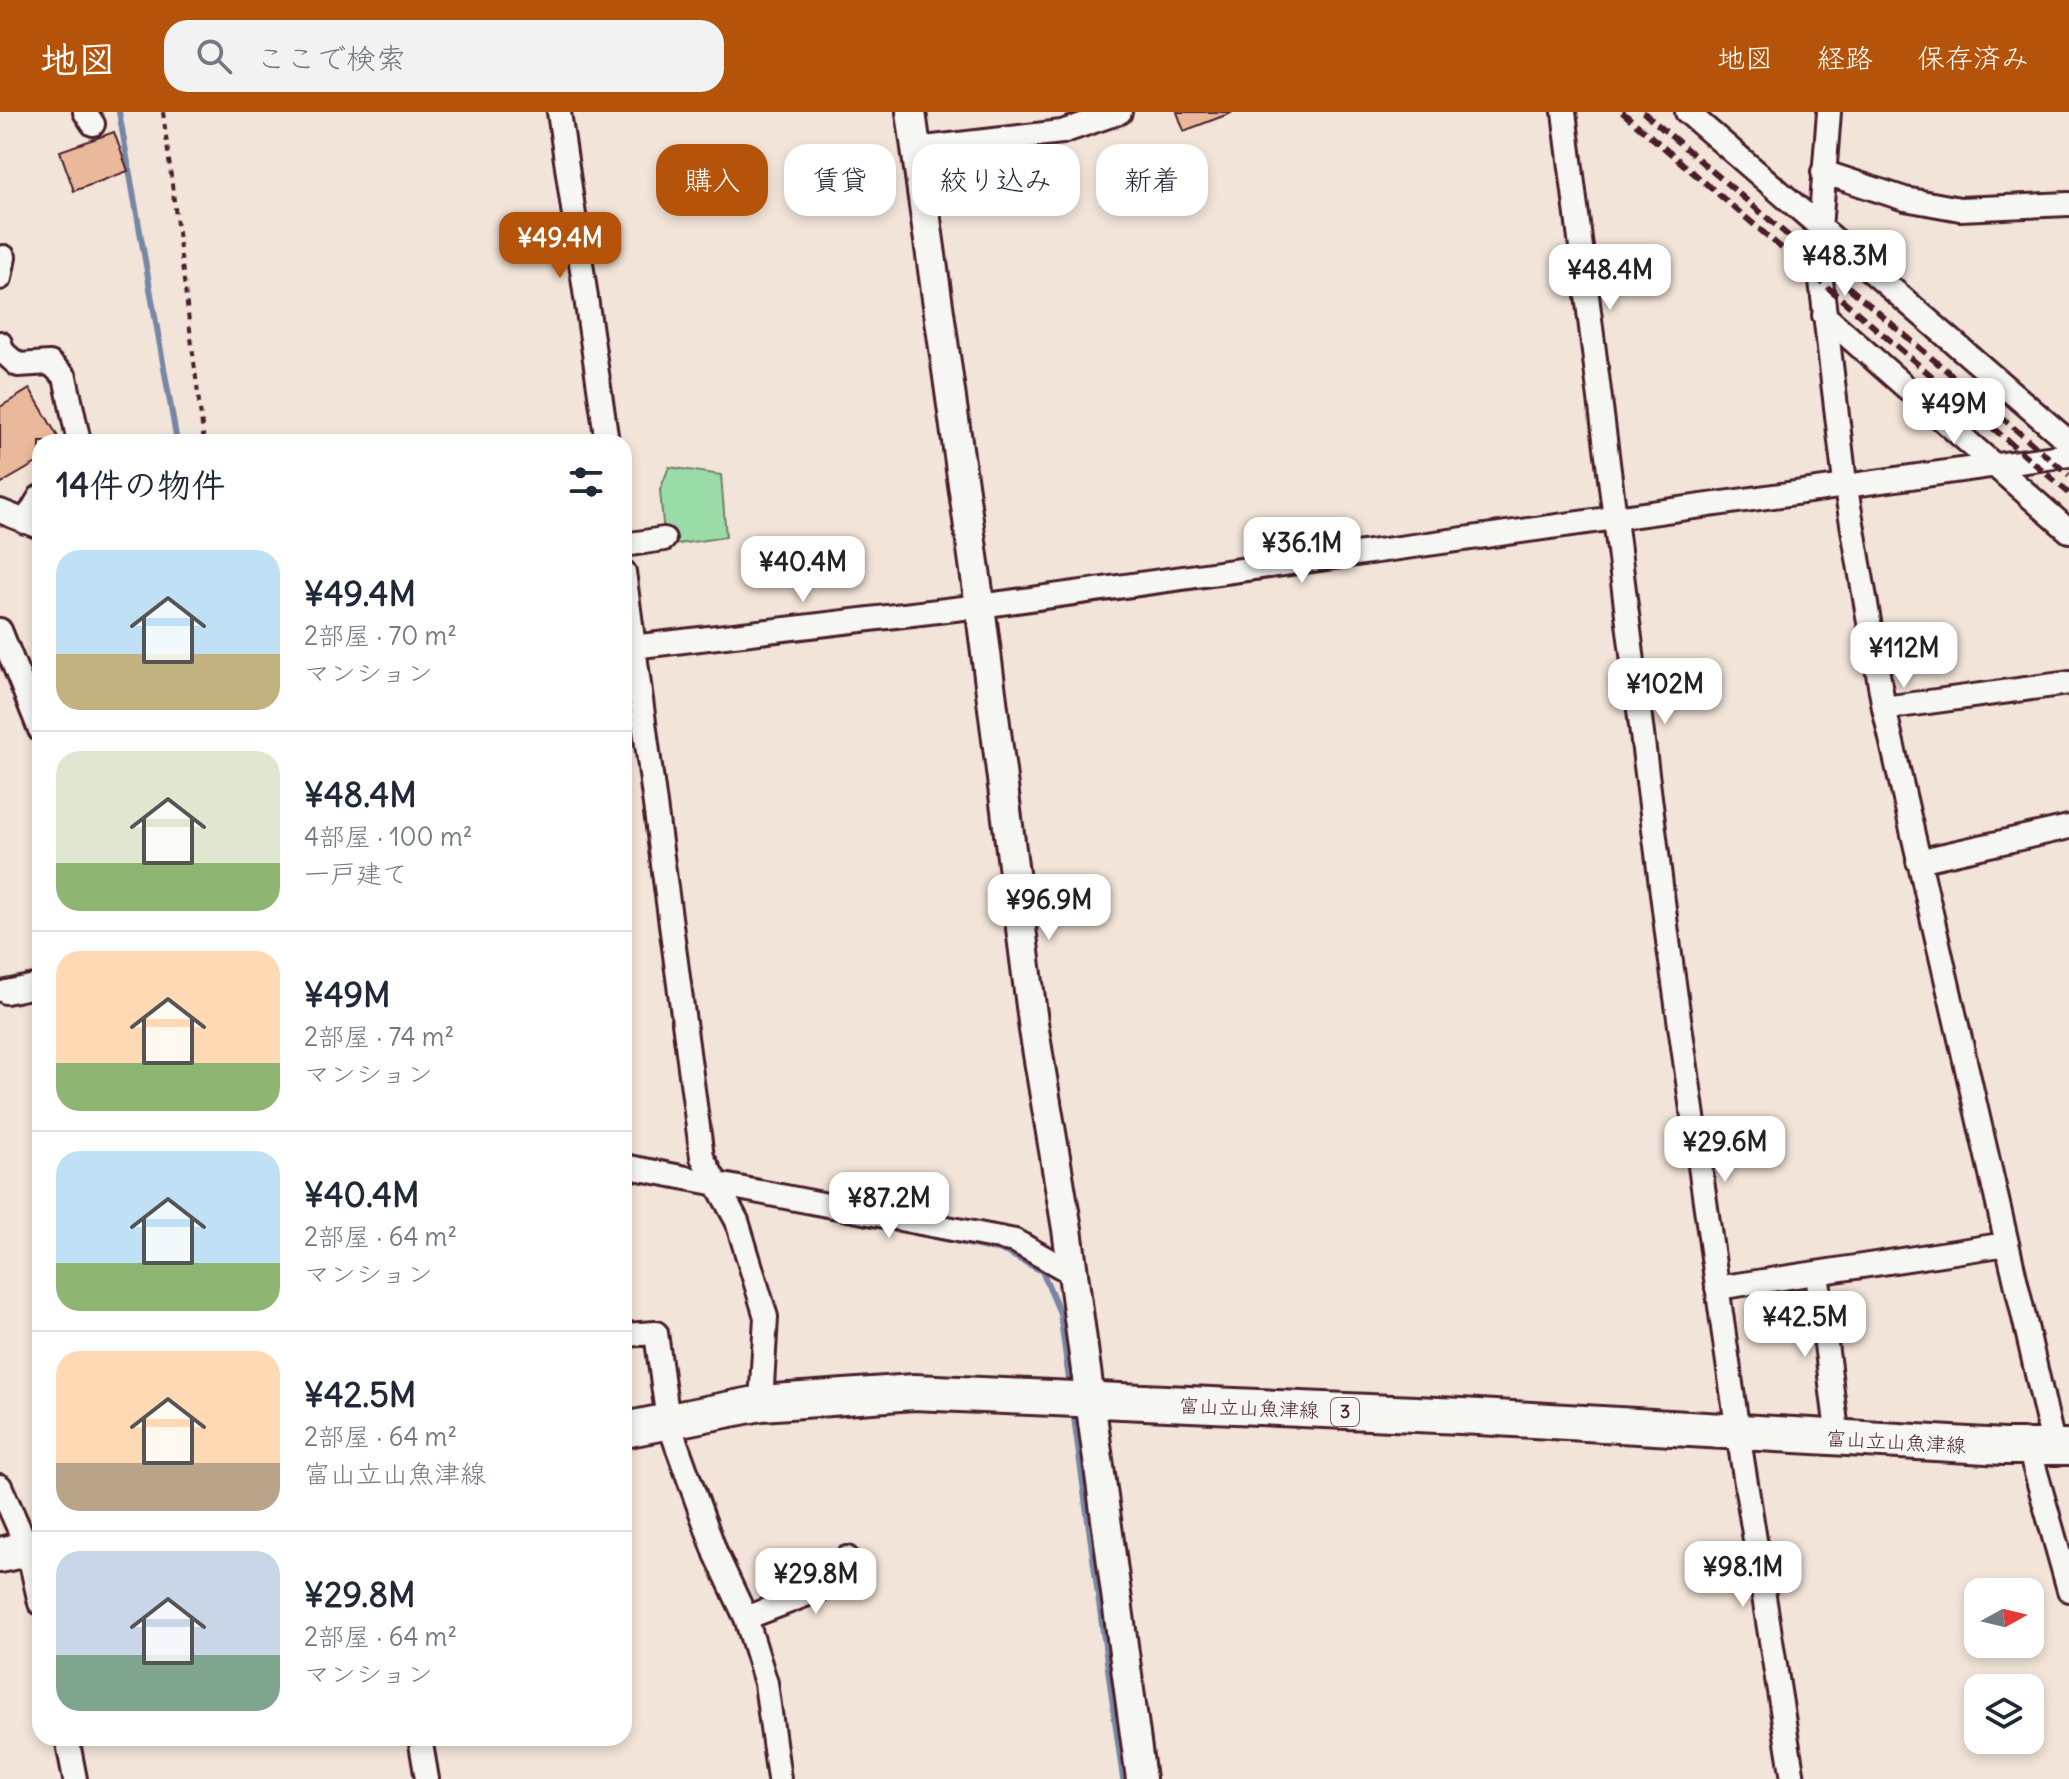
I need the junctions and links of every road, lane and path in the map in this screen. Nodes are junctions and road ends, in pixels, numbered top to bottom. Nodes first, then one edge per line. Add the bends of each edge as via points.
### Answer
1 (163, 112) edge
2 (559, 112) edge
3 (911, 112) edge
4 (1120, 112) edge
5 (1564, 112) edge
6 (1687, 112) edge
7 (1829, 112) edge
8 (915, 144) edge
9 (959, 144) edge
10 (1823, 172) junction
11 (2069, 204) edge
12 (925, 216) edge
13 (1819, 226) junction
14 (1824, 315) junction
15 (0, 343) edge
16 (77, 434) edge
17 (203, 434) edge
18 (606, 434) edge
19 (2069, 442) edge
20 (2069, 455) edge
21 (1994, 464) junction
22 (1845, 483) junction
23 (0, 511) edge
24 (1617, 517) junction
25 (32, 524) edge
26 (2069, 531) edge
27 (664, 539) dead end
28 (632, 544) edge
29 (980, 606) junction
30 (0, 630) edge
31 (632, 647) edge
32 (632, 675) edge
33 (2069, 683) edge
34 (1884, 708) junction
35 (32, 710) edge
36 (2069, 827) edge
37 (1918, 861) junction
38 (32, 987) edge
39 (6, 992) dead end
40 (632, 1167) edge
41 (714, 1181) junction
42 (2007, 1244) junction
43 (1072, 1273) junction
44 (1817, 1273) junction
45 (1717, 1288) junction
46 (632, 1334) edge
47 (1088, 1401) junction
48 (761, 1403) junction
49 (668, 1421) junction
50 (632, 1428) edge
51 (1738, 1433) junction
52 (1838, 1439) junction
53 (2051, 1448) edge
54 (0, 1486) edge
55 (23, 1550) edge
56 (847, 1558) dead end
57 (32, 1578) edge
58 (2069, 1590) edge
59 (746, 1618) junction
60 (69, 1746) edge
61 (421, 1746) edge
62 (75, 1779) edge
63 (427, 1779) edge
64 (779, 1779) edge
65 (1141, 1779) edge
66 (1793, 1779) edge

1 - 17 path
2 - 18 street
3 - 8 street
4 - 9 street via 1062,132
5 - 24 street
6 - 13 street
7 - 10 street
10 - 11 street via 1905,199 1960,209
10 - 13 street
12 - 29 street
13 - 14 street
13 - 19 street
14 - 21 street
14 - 22 street
15 - 16 street via 18,365 50,363 65,377
20 - 21 street
21 - 22 street
21 - 26 street
22 - 24 street
22 - 34 street
23 - 25 street
24 - 29 street
24 - 45 street
27 - 28 street
29 - 31 street
29 - 43 street via 1034,1030
30 - 35 street
32 - 41 street via 702,1157
33 - 34 street
34 - 37 street
36 - 37 street
37 - 42 street
38 - 39 street
40 - 41 street
41 - 43 street via 1015,1241
41 - 48 street via 737,1221 766,1317
42 - 44 street
42 - 53 street
43 - 47 street
44 - 45 street
44 - 52 street
45 - 51 street
46 - 49 street via 656,1333
47 - 48 main road, 富山立山魚津線 / 3 via 914,1392
47 - 51 main road, 富山立山魚津線 / 3
47 - 65 street
48 - 49 main road, 富山立山魚津線 / 3
49 - 50 main road, 富山立山魚津線 / 3
49 - 59 street via 716,1554
51 - 52 main road, 富山立山魚津線 / 3
51 - 66 street
52 - 53 main road, 富山立山魚津線 / 3
53 - 58 street
54 - 55 street
55 - 57 street
56 - 59 street via 821,1589
59 - 64 street via 766,1683
60 - 62 street
61 - 63 street

